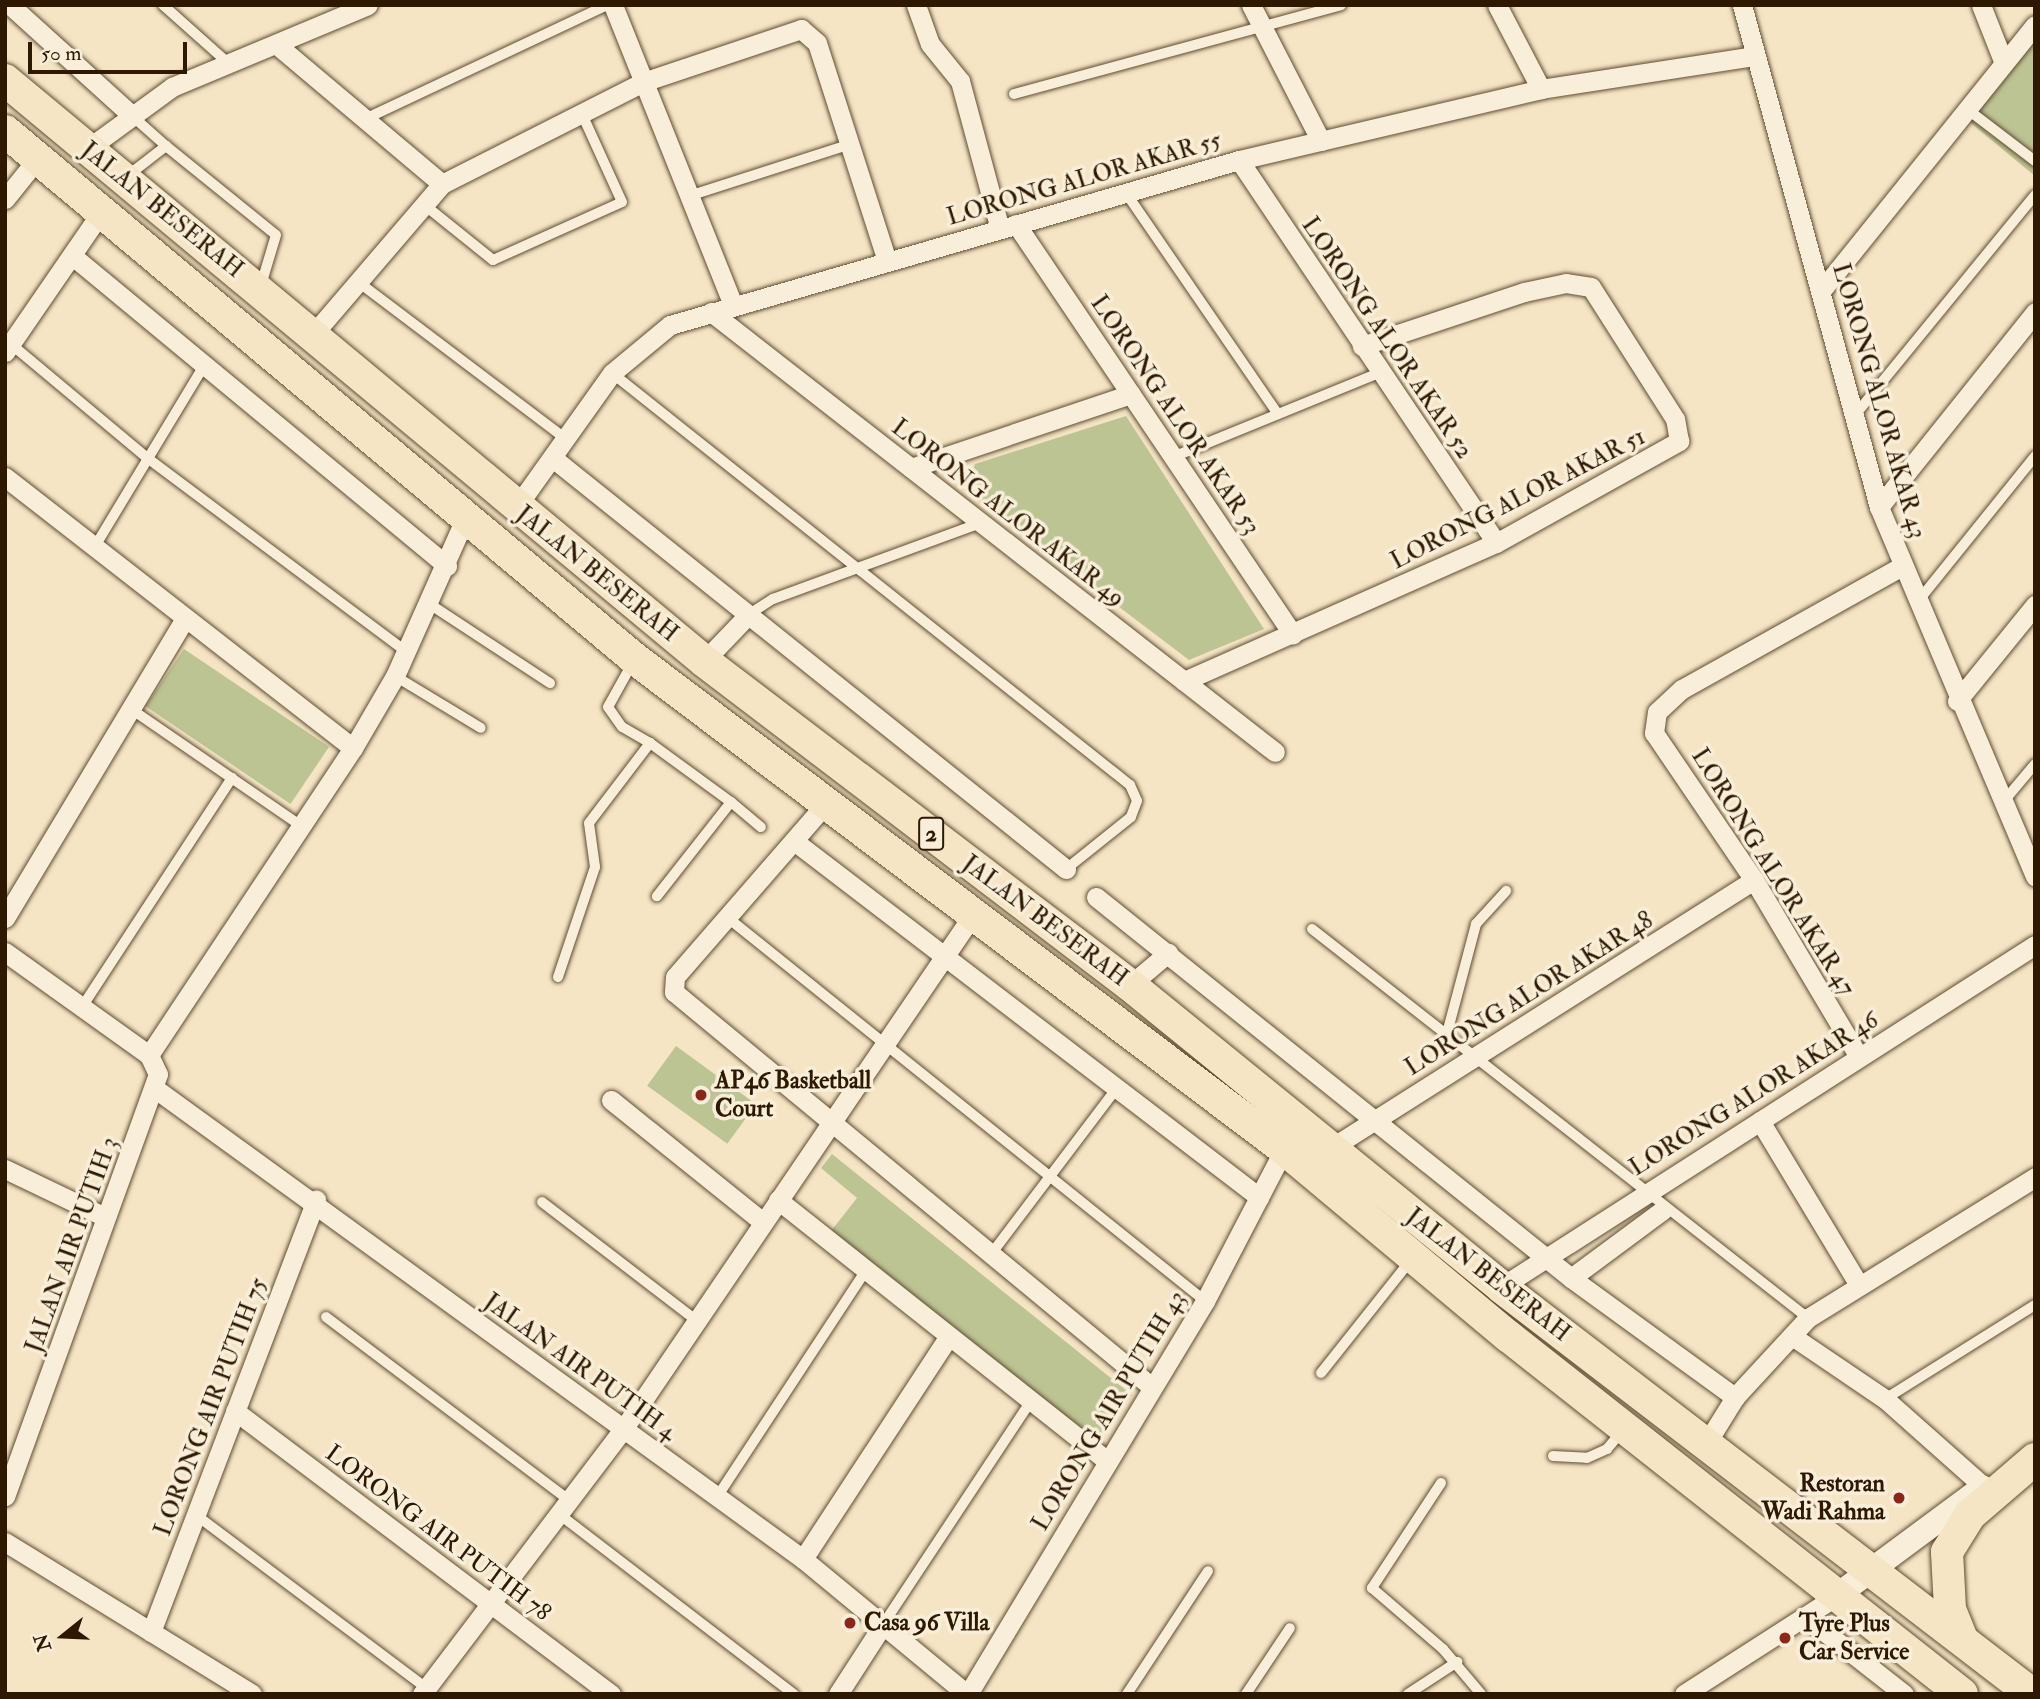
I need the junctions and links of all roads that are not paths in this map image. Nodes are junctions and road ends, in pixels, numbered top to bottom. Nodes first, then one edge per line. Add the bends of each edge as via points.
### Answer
1 (10, 5) edge
2 (163, 5) edge
3 (368, 5) edge
4 (607, 5) edge
5 (613, 5) edge
6 (916, 5) edge
7 (1251, 5) edge
8 (1341, 5) edge
9 (1497, 5) edge
10 (1742, 5) edge
11 (1981, 5) edge
12 (345, 9) edge
13 (2035, 25) edge
14 (1263, 26) junction
15 (277, 44) junction
16 (1755, 56) junction
17 (228, 63) junction
18 (2004, 64) junction
19 (5, 80) edge
20 (643, 82) junction
21 (1541, 89) junction
22 (1014, 94) dead end
23 (1967, 109) junction
24 (581, 112) junction
25 (129, 113) junction
26 (364, 119) junction
27 (5, 131) edge
28 (1321, 141) junction
29 (850, 144) junction
30 (166, 145) junction
31 (86, 150) junction
32 (37, 159) junction
33 (1238, 160) junction
34 (2035, 161) edge
35 (121, 180) junction
36 (442, 184) junction
37 (1126, 192) junction
38 (2035, 194) edge
39 (689, 195) junction
40 (5, 199) edge
41 (422, 203) junction
42 (100, 214) junction
43 (1008, 226) junction
44 (75, 258) junction
45 (887, 261) junction
46 (357, 281) junction
47 (260, 288) junction
48 (1821, 291) junction
49 (733, 306) junction
50 (711, 312) junction
51 (2035, 312) edge
52 (315, 332) junction
53 (1362, 346) junction
54 (8, 348) edge
55 (204, 366) junction
56 (612, 373) junction
57 (1379, 373) junction
58 (1131, 394) junction
59 (1278, 414) junction
60 (1854, 415) junction
61 (567, 440) junction
62 (2035, 456) edge
63 (146, 457) junction
64 (1173, 457) junction
65 (554, 459) junction
66 (911, 468) junction
67 (7, 484) edge
68 (1879, 507) junction
69 (515, 509) junction
70 (465, 519) junction
71 (981, 523) junction
72 (1496, 543) junction
73 (93, 548) junction
74 (447, 566) junction
75 (1902, 566) junction
76 (858, 570) junction
77 (428, 603) junction
78 (1916, 604) junction
79 (2035, 605) edge
80 (748, 615) junction
81 (185, 619) junction
82 (1293, 634) junction
83 (405, 651) junction
84 (635, 659) junction
85 (704, 661) junction
86 (395, 676) junction
87 (1184, 681) junction
88 (550, 683) dead end
89 (1957, 701) junction
90 (131, 709) junction
91 (481, 728) dead end
92 (650, 743) junction
93 (353, 748) junction
94 (1275, 752) dead end
95 (2035, 764) edge
96 (232, 778) junction
97 (828, 801) junction
98 (731, 802) junction
99 (2001, 805) junction
100 (303, 827) junction
101 (761, 827) dead end
102 (794, 841) junction
103 (1066, 869) joint
104 (2035, 876) edge
105 (1754, 880) junction
106 (1506, 891) dead end
107 (657, 896) dead end
108 (1096, 897) dead end
109 (972, 916) junction
110 (5, 918) edge
111 (728, 918) junction
112 (1312, 929) dead end
113 (2035, 945) edge
114 (5, 952) edge
115 (947, 953) junction
116 (1168, 953) junction
117 (558, 976) dead end
118 (1130, 985) junction
119 (82, 1007) junction
120 (1446, 1037) junction
121 (881, 1046) junction
122 (149, 1055) junction
123 (1859, 1057) junction
124 (1474, 1060) junction
125 (1117, 1088) junction
126 (158, 1090) junction
127 (611, 1100) dead end
128 (834, 1119) junction
129 (1374, 1119) junction
130 (1760, 1121) junction
131 (1331, 1148) junction
132 (1284, 1149) junction
133 (5, 1169) edge
134 (1048, 1177) junction
135 (2035, 1177) edge
136 (1643, 1193) junction
137 (1259, 1197) junction
138 (316, 1199) junction
139 (778, 1200) junction
140 (542, 1202) dead end
141 (1663, 1210) junction
142 (106, 1217) junction
143 (763, 1222) junction
144 (992, 1253) junction
145 (1413, 1257) junction
146 (1546, 1257) junction
147 (865, 1272) junction
148 (1571, 1278) junction
149 (1859, 1285) junction
150 (1501, 1287) junction
151 (1205, 1301) junction
152 (2035, 1305) edge
153 (326, 1317) dead end
154 (1808, 1318) junction
155 (697, 1321) junction
156 (1792, 1336) junction
157 (947, 1339) junction
158 (1321, 1373) dead end
159 (1152, 1387) junction
160 (1735, 1397) junction
161 (1885, 1399) junction
162 (1029, 1404) junction
163 (235, 1411) junction
164 (1625, 1427) junction
165 (624, 1428) junction
166 (1706, 1444) junction
167 (1553, 1456) dead end
168 (2035, 1456) edge
169 (1108, 1462) junction
170 (1441, 1483) dead end
171 (1984, 1487) junction
172 (5, 1496) edge
173 (717, 1497) junction
174 (564, 1507) junction
175 (196, 1515) junction
176 (5, 1542) edge
177 (803, 1559) junction
178 (1872, 1570) junction
179 (1208, 1571) dead end
180 (1835, 1597) junction
181 (491, 1603) junction
182 (1807, 1618) junction
183 (884, 1623) junction
184 (1290, 1628) dead end
185 (151, 1632) junction
186 (1962, 1639) junction
187 (1457, 1662) junction
188 (424, 1691) edge
189 (252, 1694) edge
190 (611, 1694) edge
191 (794, 1694) edge
192 (838, 1694) edge
193 (967, 1694) edge
194 (1127, 1694) edge
195 (1246, 1694) edge
196 (1408, 1694) edge
197 (1481, 1694) edge
198 (1684, 1694) edge
199 (1904, 1694) edge
200 (1962, 1694) edge
201 (2032, 1694) edge

1 - 25 street
2 - 17 lane
3 - 12 street
4 - 26 lane
5 - 20 street
6 - 43 street, LORONG ALOR AKAR 53 via 930,44 960,81
7 - 14 street
8 - 14 lane
9 - 21 street
10 - 16 street, LORONG ALOR AKAR 43
11 - 18 street
12 - 15 street
13 - 18 street
14 - 22 lane
14 - 28 street
15 - 17 street
15 - 26 street
16 - 21 street, LORONG ALOR AKAR 55
16 - 48 street, LORONG ALOR AKAR 43
17 - 25 street
18 - 23 street
19 - 31 highway, JALAN BESERAH / 2
20 - 24 street
20 - 29 street via 801,29 817,43
20 - 39 street
21 - 28 street, LORONG ALOR AKAR 55
23 - 34 lane
23 - 48 street
24 - 36 street
24 - 41 lane via 622,202 493,260
25 - 30 lane
25 - 31 street
26 - 36 street
27 - 32 highway, JALAN BESERAH / 2
28 - 33 street, LORONG ALOR AKAR 55
29 - 39 lane
29 - 45 street
30 - 35 lane
30 - 47 lane via 275,235
31 - 35 highway, JALAN BESERAH / 2
32 - 40 street
32 - 42 highway, JALAN BESERAH / 2
33 - 37 street, LORONG ALOR AKAR 55
33 - 53 street, LORONG ALOR AKAR 52
35 - 47 highway, JALAN BESERAH / 2
36 - 41 street
37 - 43 street, LORONG ALOR AKAR 55
37 - 59 lane
38 - 60 lane
39 - 49 street
41 - 46 street
42 - 44 street
42 - 70 highway, JALAN BESERAH / 2
43 - 45 street, LORONG ALOR AKAR 55
43 - 58 street, LORONG ALOR AKAR 53
44 - 54 street
44 - 55 street
45 - 49 street, LORONG ALOR AKAR 55
46 - 52 street
46 - 61 lane
47 - 52 highway, JALAN BESERAH / 2
48 - 60 street, LORONG ALOR AKAR 43
49 - 50 street, LORONG ALOR AKAR 55
50 - 56 street, LORONG ALOR AKAR 55 via 670,325
50 - 66 street, LORONG ALOR AKAR 49
51 - 68 street
52 - 69 highway, JALAN BESERAH / 2
53 - 57 street, LORONG ALOR AKAR 52
53 - 72 street, LORONG ALOR AKAR 51 via 1524,292 1566,283 1599,294 1675,419 1679,441
54 - 63 lane
55 - 63 lane
55 - 74 street
56 - 61 street, LORONG ALOR AKAR 55
56 - 76 lane
57 - 59 lane
57 - 72 street, LORONG ALOR AKAR 52
58 - 64 street, LORONG ALOR AKAR 53
58 - 66 street
59 - 64 lane
60 - 68 street, LORONG ALOR AKAR 43
61 - 65 street, LORONG ALOR AKAR 55
62 - 78 lane
63 - 73 lane
63 - 83 lane
64 - 82 street, LORONG ALOR AKAR 53
65 - 69 street, LORONG ALOR AKAR 55
65 - 80 street
66 - 71 street, LORONG ALOR AKAR 49
67 - 73 street
68 - 75 street, LORONG ALOR AKAR 43
69 - 85 highway, JALAN BESERAH / 2
70 - 74 street
70 - 84 highway, JALAN BESERAH / 2
71 - 76 lane
71 - 87 street, LORONG ALOR AKAR 49
72 - 82 street, LORONG ALOR AKAR 51
73 - 81 street
74 - 77 street
75 - 78 street, LORONG ALOR AKAR 43
75 - 105 street, LORONG ALOR AKAR 47 via 1682,689 1657,712 1654,733
76 - 80 lane via 773,599
76 - 103 lane via 1130,785 1137,801 1130,817
77 - 83 street
77 - 88 lane
78 - 89 street, LORONG ALOR AKAR 43
79 - 89 street
80 - 85 street
80 - 103 street
81 - 90 street
81 - 93 street
82 - 87 street, LORONG ALOR AKAR 51
83 - 86 street
84 - 92 lane via 608,707 622,727
84 - 97 highway, JALAN BESERAH / 2
85 - 118 highway, JALAN BESERAH / 2
86 - 91 lane
86 - 93 street
87 - 94 street, LORONG ALOR AKAR 49
89 - 99 street, LORONG ALOR AKAR 43
90 - 96 lane
90 - 110 street
92 - 98 lane
92 - 117 lane via 589,823 595,867
93 - 100 street
95 - 99 lane
96 - 100 lane
96 - 119 lane
97 - 102 street
97 - 109 highway, JALAN BESERAH / 2
98 - 101 lane
98 - 107 lane
99 - 104 street, LORONG ALOR AKAR 43
100 - 122 street
102 - 111 street
102 - 115 street
105 - 123 street, LORONG ALOR AKAR 47
105 - 124 street, LORONG ALOR AKAR 48
106 - 120 lane via 1476,924
108 - 116 street
109 - 115 street
109 - 132 highway, JALAN BESERAH / 2
111 - 121 lane
111 - 128 street via 675,978 674,992
112 - 120 lane
113 - 123 street, LORONG ALOR AKAR 46
114 - 119 street
115 - 121 street
115 - 125 street
116 - 118 street
116 - 129 street
118 - 131 highway, JALAN BESERAH / 2
119 - 122 street
120 - 124 lane
121 - 128 street
121 - 134 lane
122 - 126 street
123 - 130 street, LORONG ALOR AKAR 46
124 - 129 street, LORONG ALOR AKAR 48
124 - 136 lane
125 - 134 lane
125 - 137 street
126 - 138 street, JALAN AIR PUTIH 4
126 - 142 street, JALAN AIR PUTIH 3
127 - 143 street
128 - 139 street
128 - 144 street
129 - 131 street, LORONG ALOR AKAR 48
129 - 146 street
130 - 136 street, LORONG ALOR AKAR 46
130 - 149 street
131 - 150 highway, JALAN BESERAH / 2
132 - 137 street, LORONG AIR PUTIH 43
132 - 145 highway, JALAN BESERAH / 2
133 - 142 street
134 - 144 lane
134 - 151 lane
135 - 149 street
136 - 141 lane
136 - 146 street, LORONG ALOR AKAR 46
137 - 151 street, LORONG AIR PUTIH 43
138 - 163 street, LORONG AIR PUTIH 75
138 - 165 street, JALAN AIR PUTIH 4
139 - 143 street
139 - 147 street
140 - 155 lane
141 - 148 street
141 - 154 lane
142 - 172 street, JALAN AIR PUTIH 3
143 - 155 street
144 - 159 street
145 - 158 lane
145 - 164 highway, JALAN BESERAH / 2
146 - 148 street
146 - 150 street, LORONG ALOR AKAR 46
147 - 157 street
147 - 173 lane
148 - 160 street
149 - 154 street
150 - 166 highway, JALAN BESERAH / 2
151 - 159 street, LORONG AIR PUTIH 43
152 - 161 lane
153 - 174 lane
154 - 156 street
155 - 165 street
156 - 160 street
156 - 161 street
157 - 162 street
157 - 177 street
159 - 169 street, LORONG AIR PUTIH 43
160 - 166 street
161 - 171 street
162 - 169 street
162 - 183 lane
163 - 175 street, LORONG AIR PUTIH 75
163 - 181 street, LORONG AIR PUTIH 78
164 - 167 lane via 1608,1449 1587,1458
164 - 180 highway, JALAN BESERAH / 2
165 - 173 street, JALAN AIR PUTIH 4
165 - 174 street
166 - 178 highway, JALAN BESERAH / 2
168 - 171 street
168 - 186 highway via 1970,1515 1947,1552 1948,1598
169 - 193 street, LORONG AIR PUTIH 43
170 - 187 lane via 1372,1588
171 - 178 street
173 - 177 street, JALAN AIR PUTIH 4
174 - 181 street
174 - 191 lane
175 - 185 street, LORONG AIR PUTIH 75
175 - 188 lane
176 - 185 street
177 - 183 street, JALAN AIR PUTIH 4
178 - 180 street
178 - 186 highway, JALAN BESERAH / 2
179 - 194 lane
180 - 182 street
180 - 200 highway, JALAN BESERAH / 2
181 - 188 street
181 - 190 street, LORONG AIR PUTIH 78
182 - 198 street
182 - 199 street
183 - 192 street
183 - 193 street, JALAN AIR PUTIH 4
184 - 195 lane
185 - 189 street
186 - 201 highway, JALAN BESERAH / 2
187 - 196 lane
187 - 197 lane

